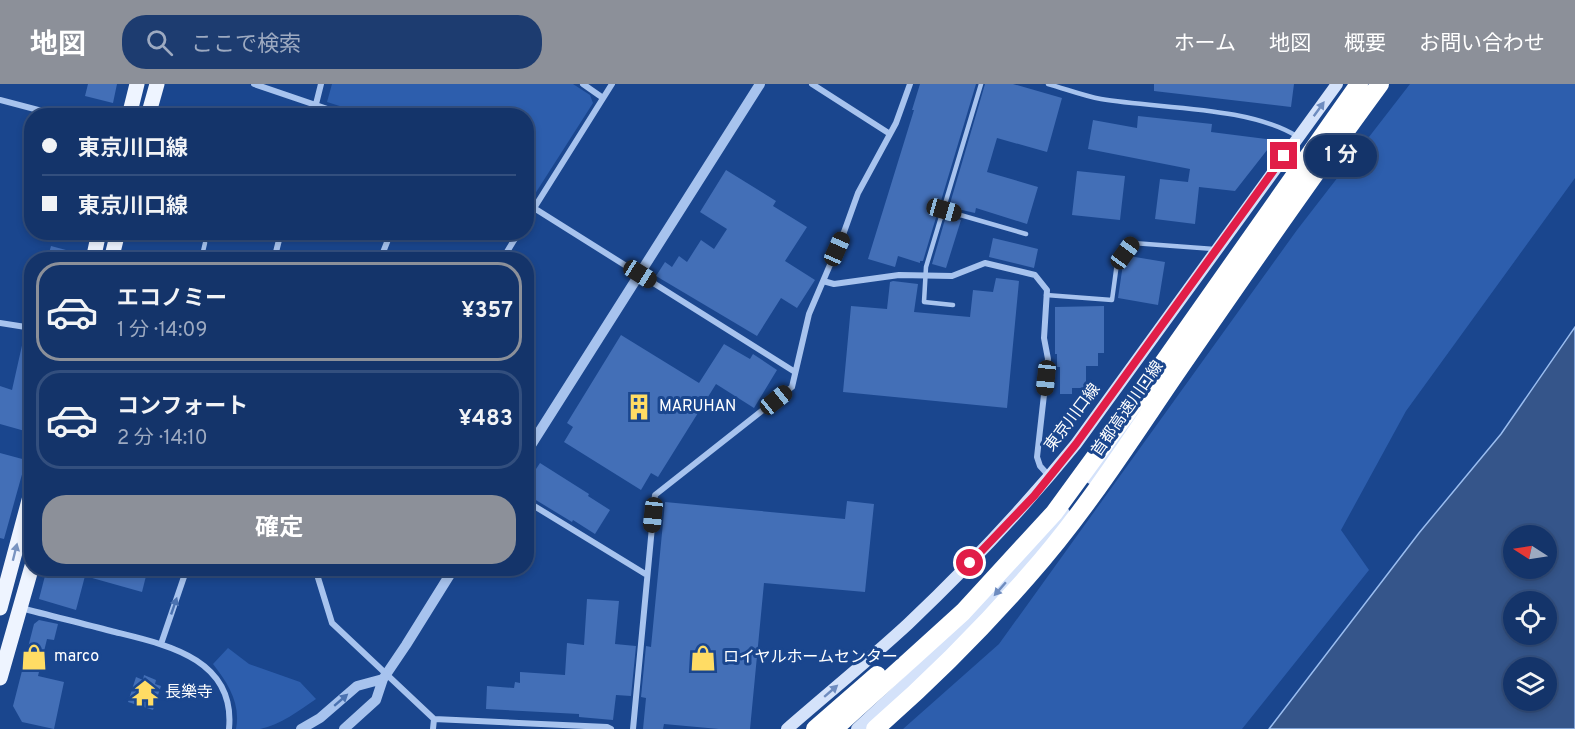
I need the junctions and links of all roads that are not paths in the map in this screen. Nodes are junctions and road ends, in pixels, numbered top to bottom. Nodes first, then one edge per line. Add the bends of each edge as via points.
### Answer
1 (138, 84) edge
2 (157, 84) edge
3 (254, 84) edge
4 (321, 84) edge
5 (583, 84) edge
6 (612, 84) edge
7 (760, 84) edge
8 (812, 84) edge
9 (910, 84) edge
10 (981, 84) edge
11 (1048, 84) edge
12 (1077, 84) edge
13 (1337, 84) edge
14 (1359, 84) edge
15 (1368, 84) edge
16 (1380, 84) edge
17 (1075, 92) junction
18 (603, 98) junction
19 (0, 100) edge
20 (315, 105) junction
21 (30, 108) edge
22 (131, 108) edge
23 (150, 108) edge
24 (314, 108) edge
25 (324, 108) edge
26 (890, 134) junction
27 (1298, 137) junction
28 (534, 208) joint
29 (944, 210) junction
30 (1026, 234) dead end
31 (205, 243) dead end
32 (1216, 249) junction
33 (203, 252) edge
34 (640, 274) junction
35 (926, 275) junction
36 (823, 281) junction
37 (1046, 295) junction
38 (953, 304) dead end
39 (0, 323) edge
40 (24, 327) edge
41 (795, 372) junction
42 (534, 440) edge
43 (1050, 477) junction
44 (534, 506) edge
45 (24, 516) edge
46 (1016, 557) junction
47 (647, 575) junction
48 (29, 576) edge
49 (184, 576) edge
50 (317, 576) edge
51 (449, 576) edge
52 (2, 589) edge
53 (0, 608) edge
54 (20, 608) junction
55 (160, 644) junction
56 (385, 676) junction
57 (0, 678) edge
58 (924, 686) junction
59 (434, 719) junction
60 (229, 729) edge
61 (301, 729) edge
62 (344, 729) edge
63 (433, 729) edge
64 (610, 729) edge
65 (633, 729) edge
66 (787, 729) edge
67 (815, 729) edge
68 (834, 729) edge
69 (856, 729) edge
70 (866, 729) edge
71 (875, 729) edge

1 - 22 main road
2 - 23 main road
3 - 20 street
4 - 20 street
5 - 18 street
6 - 18 street
7 - 34 street
8 - 26 street
9 - 26 street
10 - 29 lane
11 - 17 lane
12 - 17 lane
27 -> 13 main road, 東京川口線
14 - 46 highway, 首都高速川口線 via 1151,380 1054,513
15 -> 69 main road via 1142,409 1048,535 972,622
16 - 58 highway, 首都高速川口線 via 1079,513 1031,573
17 - 27 lane via 1099,99 1240,116 1281,127
18 - 28 street
19 - 21 street
20 - 24 street
20 - 25 street
26 - 36 street via 858,193
27 - 32 main road, 東京川口線
28 - 34 street
29 - 30 lane
29 - 35 lane
31 - 33 lane
32 - 37 lane via 1133,243 1117,263 1112,300
32 - 43 main road, 東京川口線
34 - 41 street
34 - 42 street
35 - 36 street via 834,284
35 - 37 street via 952,276 986,263 1035,275 1047,290
35 - 38 lane via 924,302
36 - 41 street via 809,314
37 - 43 street via 1044,338 1048,359 1037,457
39 - 40 street
41 - 47 street via 792,387 655,495
66 -> 43 main road, 東京川口線 via 906,625
44 - 47 street
52 -> 45 main road
46 - 67 highway
46 - 68 highway, 首都高速川口線 via 956,620
47 - 65 street
48 - 54 main road
55 -> 49 street
50 - 56 street via 332,623
51 - 56 street
52 - 53 main road
54 - 55 street
54 - 57 main road
55 - 60 street via 188,654 210,671 229,709
56 - 59 street
61 -> 56 street via 357,686
56 - 62 street via 376,700
58 - 70 highway via 889,708
58 - 71 highway, 首都高速川口線
59 - 63 street
59 - 64 street

